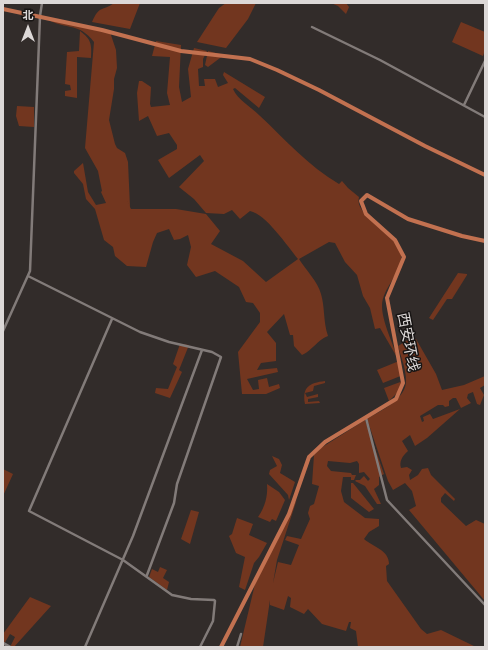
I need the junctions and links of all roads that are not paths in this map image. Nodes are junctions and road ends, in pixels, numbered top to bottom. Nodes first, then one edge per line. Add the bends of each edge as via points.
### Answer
1 (42, 3) edge
2 (3, 9) edge
3 (40, 16) junction
4 (312, 27) dead end
5 (485, 61) edge
6 (464, 105) junction
7 (485, 117) edge
8 (485, 175) edge
9 (485, 241) edge
10 (28, 276) junction
11 (112, 319) junction
12 (3, 331) edge
13 (202, 350) junction
14 (366, 418) junction
15 (123, 560) junction
16 (147, 575) junction
17 (485, 605) edge
18 (241, 634) dead end
19 (3, 643) edge
20 (10, 647) edge
21 (85, 647) edge
22 (200, 647) edge
23 (221, 647) edge
24 (237, 647) edge

1 - 3 street
2 - 3 main road
3 - 8 main road via 181,51 250,59 319,90
3 - 10 street
4 - 6 street
5 - 6 street
6 - 7 street
9 - 14 main road, 西安环线 via 408,219 367,195 360,201 366,214 395,240 404,257 387,298 403,383 396,399
10 - 11 street
10 - 12 street
11 - 13 street via 169,342
11 - 15 street via 29,511
13 - 15 street via 156,478
13 - 16 street via 212,352 221,359 177,484 174,503
14 - 17 street via 387,500
14 - 23 main road, 西安环线 via 325,442 309,457 289,514
15 - 16 street
15 - 21 street
16 - 22 street via 172,595 215,601 213,621
18 - 24 street
19 - 20 street

